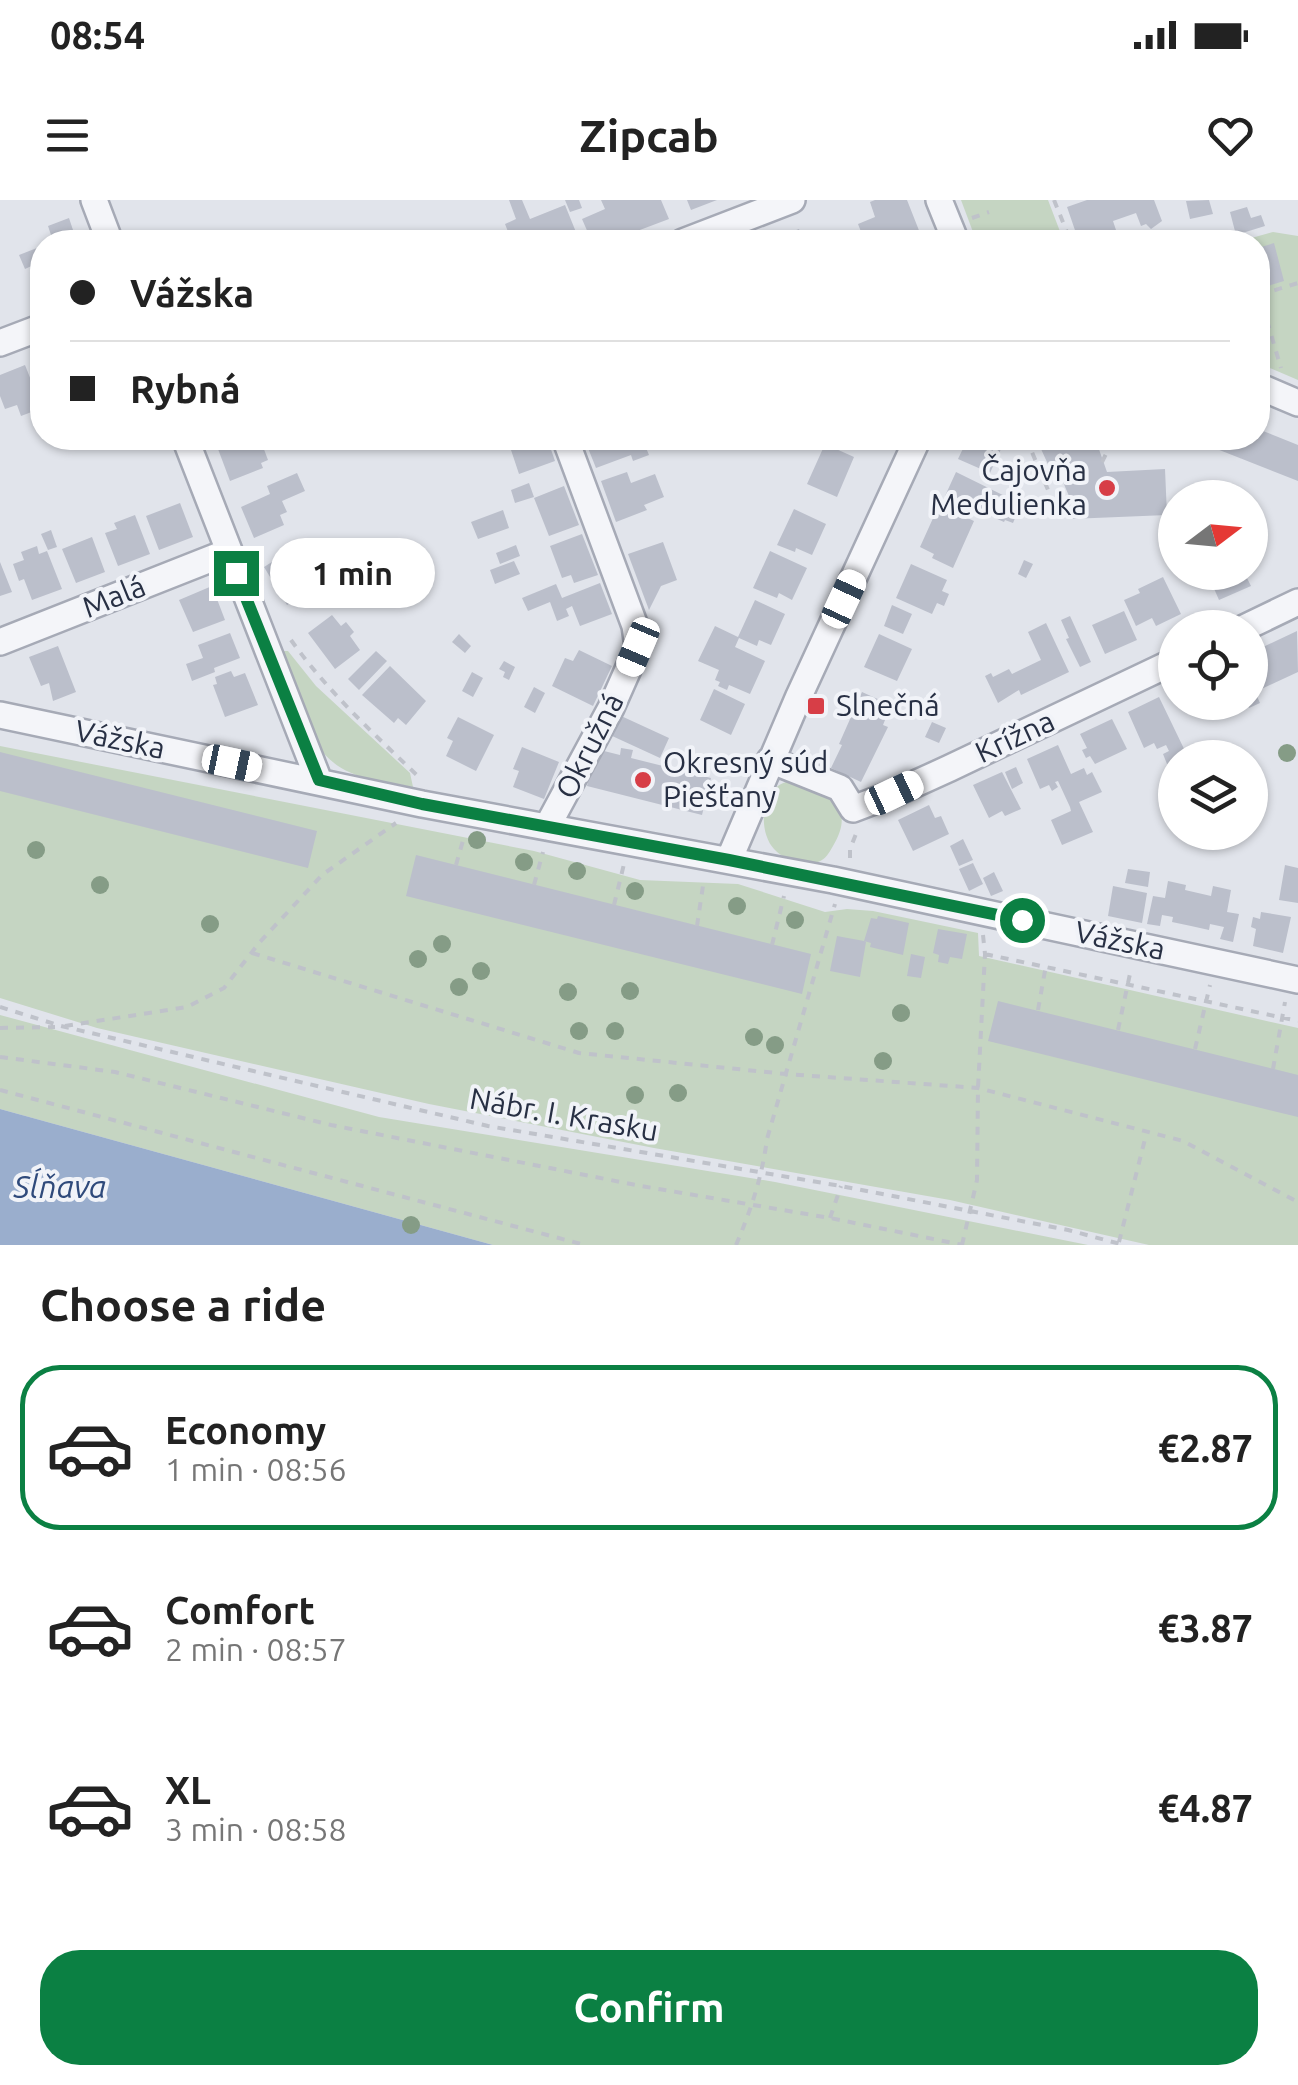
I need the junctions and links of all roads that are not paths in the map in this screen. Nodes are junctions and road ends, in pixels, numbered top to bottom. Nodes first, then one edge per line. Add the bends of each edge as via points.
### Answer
1 (94, 200) edge
2 (792, 200) edge
3 (939, 200) edge
4 (105, 230) edge
5 (715, 230) edge
6 (959, 230) edge
7 (30, 332) edge
8 (0, 343) edge
9 (1270, 391) edge
10 (1298, 402) edge
11 (190, 450) edge
12 (569, 450) edge
13 (912, 450) edge
14 (228, 552) junction
15 (1298, 602) edge
16 (1268, 616) edge
17 (0, 642) edge
18 (1158, 668) edge
19 (0, 716) edge
20 (770, 760) junction
21 (319, 780) junction
22 (546, 835) junction
23 (729, 860) junction
24 (1294, 979) edge

1 - 4 street
2 - 5 street
3 - 6 street
7 - 8 street
9 - 10 street
11 - 14 street
12 - 22 street, Okružná via 638,647
13 - 20 street
14 - 17 street, Malá
14 - 21 street
15 - 16 street
18 - 20 street, Krížna via 859,806 840,788
19 - 21 street, Vážska
20 - 23 street
21 - 22 street, Vážska
22 - 23 street, Vážska
23 - 24 street, Vážska

